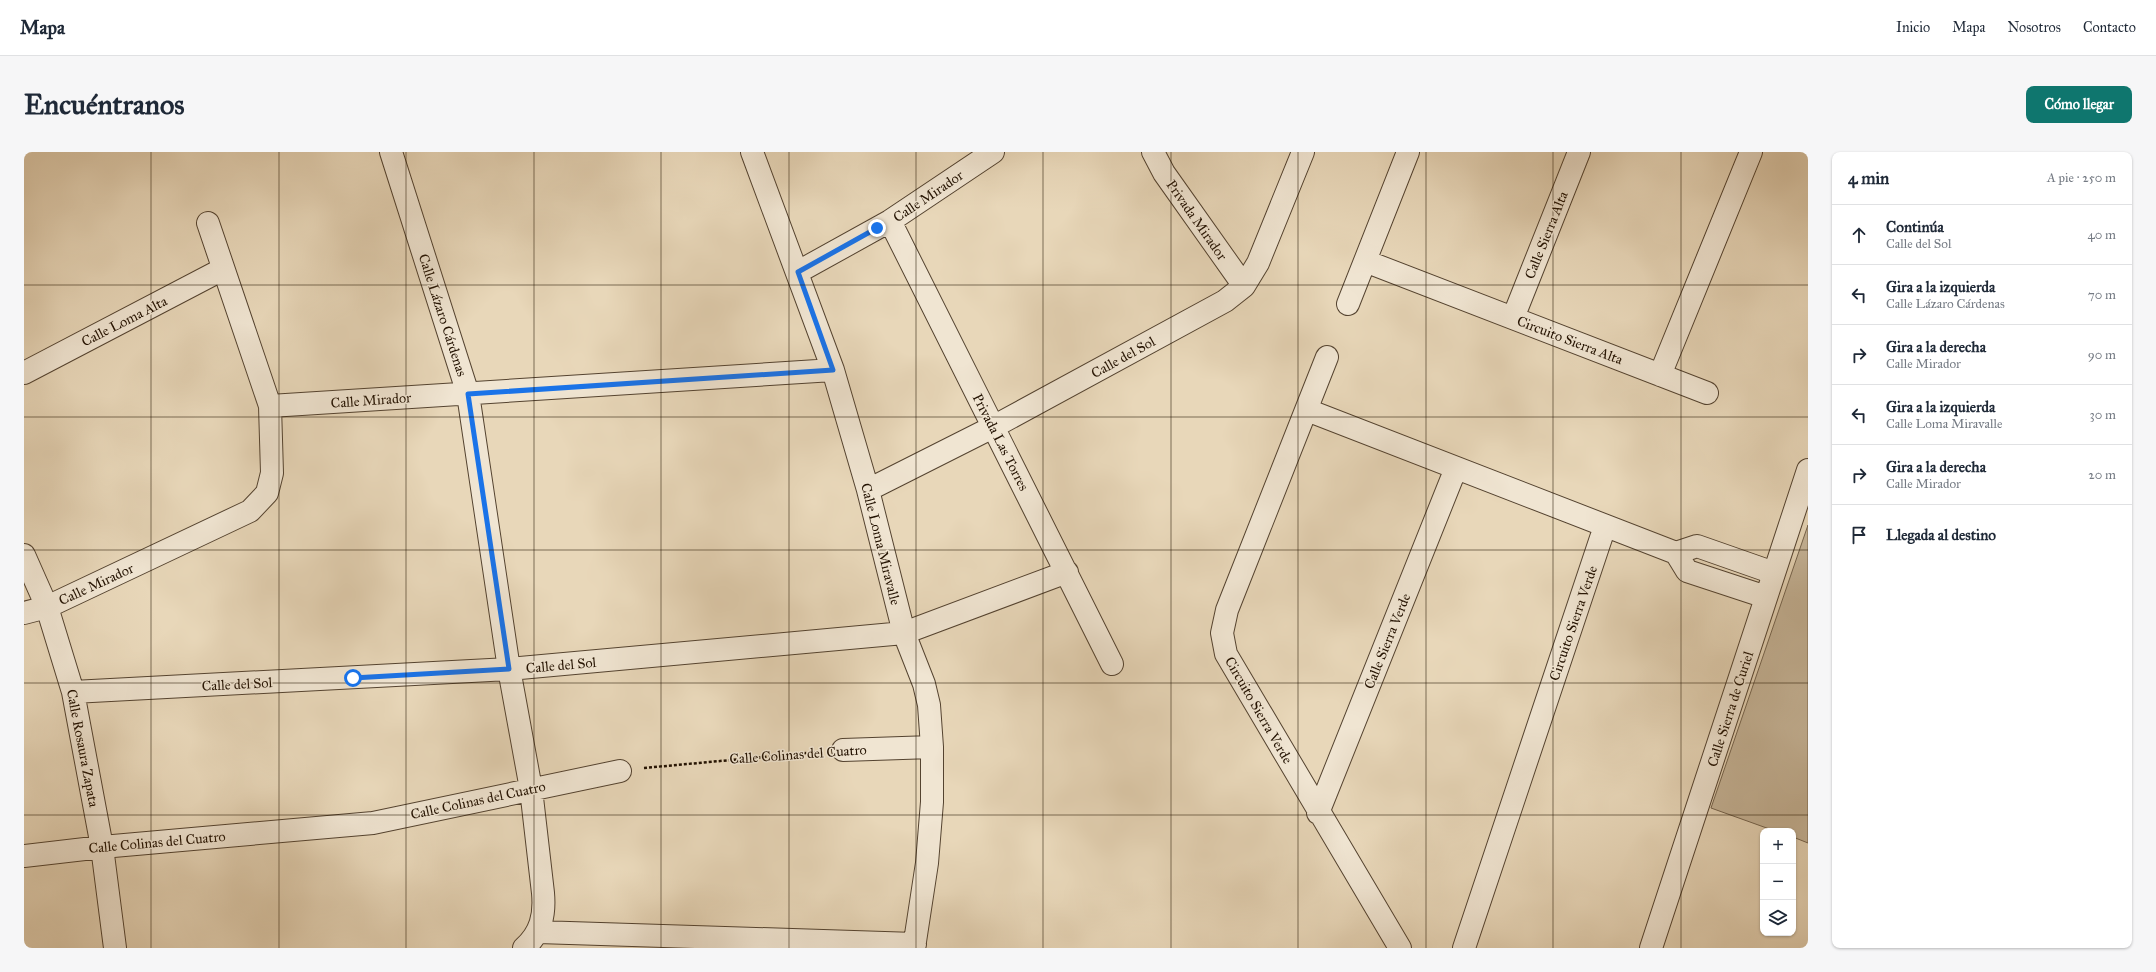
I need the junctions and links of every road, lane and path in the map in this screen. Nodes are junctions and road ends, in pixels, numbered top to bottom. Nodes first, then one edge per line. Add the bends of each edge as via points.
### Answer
1 (391, 152) edge
2 (752, 152) edge
3 (993, 152) edge
4 (1153, 152) edge
5 (1303, 152) edge
6 (1408, 152) edge
7 (1579, 152) edge
8 (1751, 152) edge
9 (890, 221) junction
10 (208, 223) dead end
11 (1365, 261) junction
12 (224, 270) junction
13 (798, 272) junction
14 (1244, 286) junction
15 (1348, 304) dead end
16 (1513, 318) junction
17 (1327, 357) dead end
18 (833, 370) junction
19 (24, 373) edge
20 (1660, 375) junction
21 (1707, 393) dead end
22 (468, 394) junction
23 (270, 406) junction
24 (1307, 410) junction
25 (994, 427) junction
26 (1456, 468) junction
27 (1808, 470) edge
28 (868, 490) junction
29 (1605, 526) junction
30 (1676, 553) junction
31 (24, 555) edge
32 (1067, 572) junction
33 (1774, 573) junction
34 (1766, 597) junction
35 (47, 607) junction
36 (24, 613) edge
37 (904, 633) junction
38 (1112, 664) dead end
39 (509, 669) junction
40 (73, 692) junction
41 (932, 747) junction
42 (843, 750) joint
43 (620, 771) joint
44 (530, 789) junction
45 (1318, 813) junction
46 (102, 847) junction
47 (24, 856) edge
48 (538, 932) junction
49 (915, 946) edge
50 (115, 948) edge
51 (524, 948) edge
52 (1400, 948) edge
53 (1464, 948) edge
54 (1651, 948) edge

1 - 22 street, Calle Lázaro Cárdenas
2 - 13 street, Calle Loma Miravalle
3 - 9 street, Calle Mirador
4 - 14 street, Privada Mirador via 1164,173
5 - 14 street, Calle del Sol via 1258,263
6 - 11 street
7 - 16 street, Calle Sierra Alta
8 - 20 street
9 - 13 street, Calle Mirador
9 - 25 street, Privada Las Torres
10 - 12 street
11 - 15 street
11 - 16 street, Circuito Sierra Alta
12 - 19 street, Calle Loma Alta
12 - 23 street
13 - 18 street, Calle Loma Miravalle
14 - 25 street, Calle del Sol via 1225,301
16 - 20 street, Circuito Sierra Alta
17 - 24 street, Circuito Sierra Verde
18 - 22 street, Calle Mirador
18 - 28 street, Calle Loma Miravalle
20 - 21 street, Circuito Sierra Alta
22 - 23 street, Calle Mirador
22 - 39 street, Calle Lázaro Cárdenas
23 - 35 street, Calle Mirador via 272,473 267,493 250,511
24 - 26 street
24 - 45 street, Circuito Sierra Verde via 1227,610 1222,633 1226,654
25 - 28 street, Calle del Sol
25 - 32 street, Privada Las Torres
26 - 29 street
26 - 45 street, Calle Sierra Verde
27 - 33 street, Calle Sierra de Curiel
28 - 37 street, Calle Loma Miravalle
29 - 30 street
29 - 53 street, Circuito Sierra Verde
30 - 33 street via 1697,546
30 - 34 street via 1687,571
31 - 35 street, Calle Rosaura Zapata
32 - 37 street, Calle del Sol
32 - 38 street, Privada Las Torres
33 - 34 street, Calle Sierra de Curiel
34 - 54 street, Calle Sierra de Curiel
35 - 36 street, Calle Mirador
35 - 40 street, Calle Rosaura Zapata
37 - 39 street, Calle del Sol
37 - 41 street, Calle Loma Miravalle via 924,684 929,705
39 - 40 street, Calle del Sol
39 - 44 street, Calle Lázaro Cárdenas
40 - 46 street, Calle Rosaura Zapata
41 - 42 street, Calle Colinas del Cuatro
41 - 49 street, Calle Loma Miravalle via 932,802 927,863
42 - 43 path, Calle Colinas del Cuatro via 675,763
43 - 44 street, Calle Colinas del Cuatro
44 - 46 street, Calle Colinas del Cuatro via 373,823
44 - 48 street, Calle Lázaro Cárdenas via 544,908
45 - 52 street, Circuito Sierra Verde
46 - 47 street, Calle Colinas del Cuatro
46 - 50 street, Calle Rosaura Zapata
48 - 49 street
48 - 51 street

